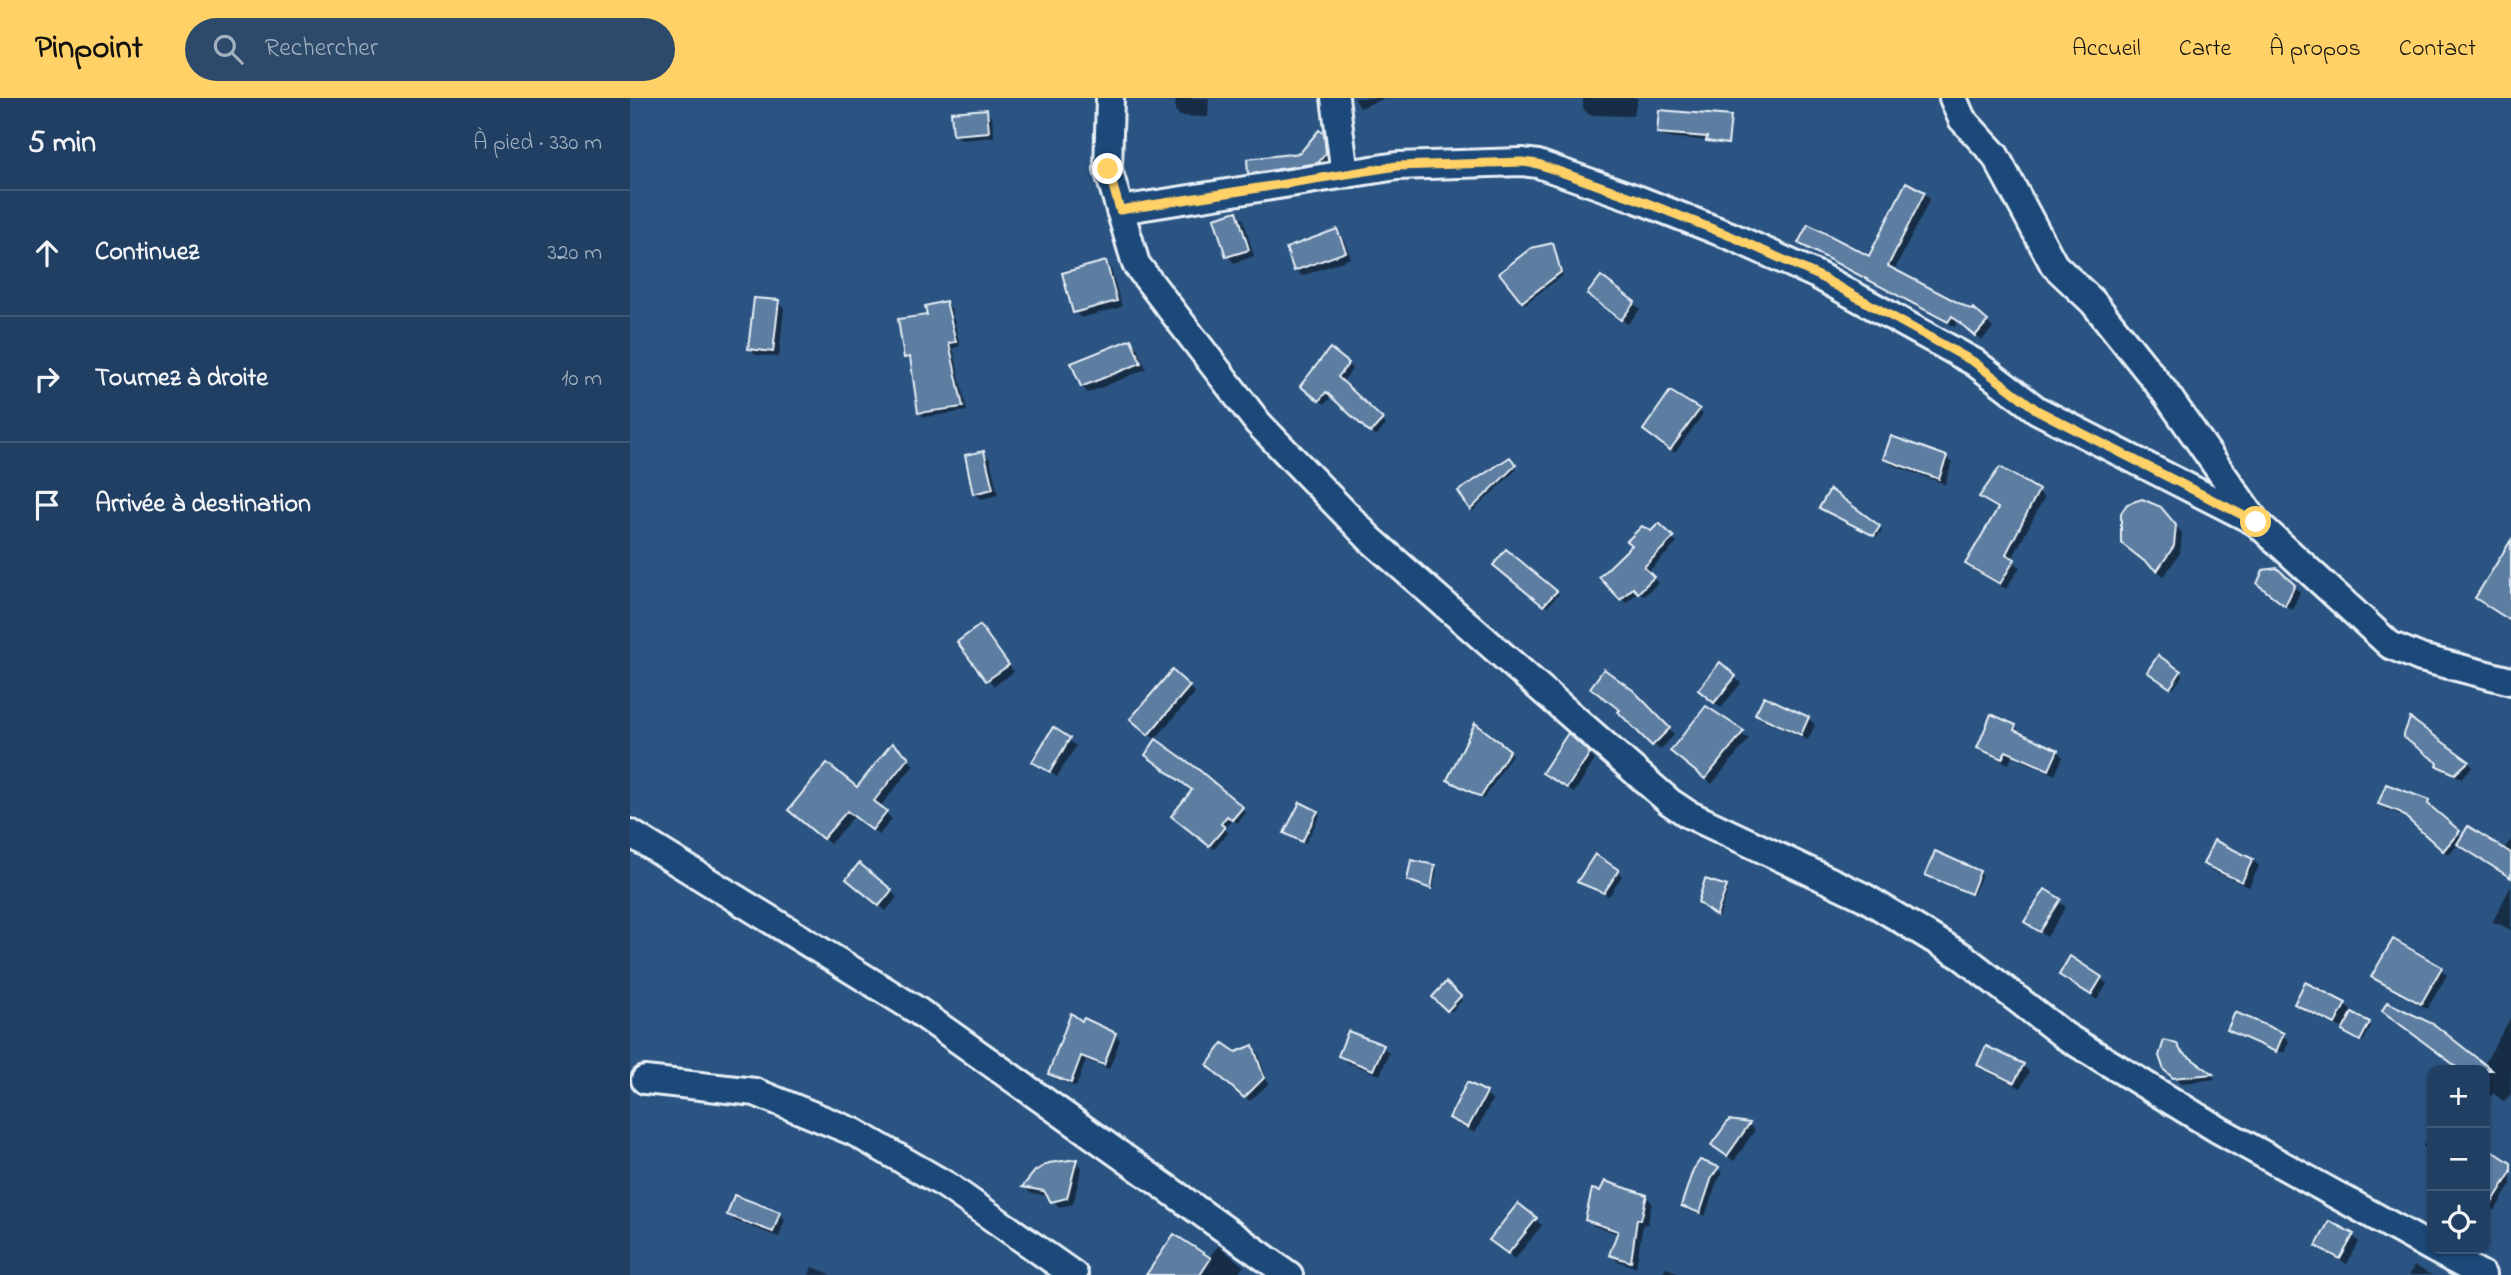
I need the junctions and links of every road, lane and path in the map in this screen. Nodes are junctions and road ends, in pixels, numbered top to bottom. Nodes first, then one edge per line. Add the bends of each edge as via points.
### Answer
1 (1110, 98) edge
2 (1335, 98) edge
3 (1953, 98) edge
4 (1345, 174) junction
5 (1120, 210) junction
6 (2256, 522) junction
7 (2511, 681) edge
8 (630, 832) edge
9 (645, 1080) dead end
10 (2427, 1245) edge
11 (2444, 1254) edge
12 (1074, 1275) edge
13 (1289, 1275) edge
14 (2482, 1275) edge

1 - 5 street via 1108,169
2 - 4 street
3 - 6 street via 1962,119 1995,155 2054,265 2093,302 2155,380
4 - 5 street
4 - 6 street via 1397,166 1522,162 1637,199 1817,275 1974,362 2037,410
5 - 10 street via 1136,264 1258,423 1370,539 1670,802 1864,897 1963,957 2077,1043 2219,1130
6 - 7 street via 2390,645 2421,658
8 - 13 street via 915,1009
9 - 12 street via 755,1092 854,1132 946,1185
11 - 14 street

